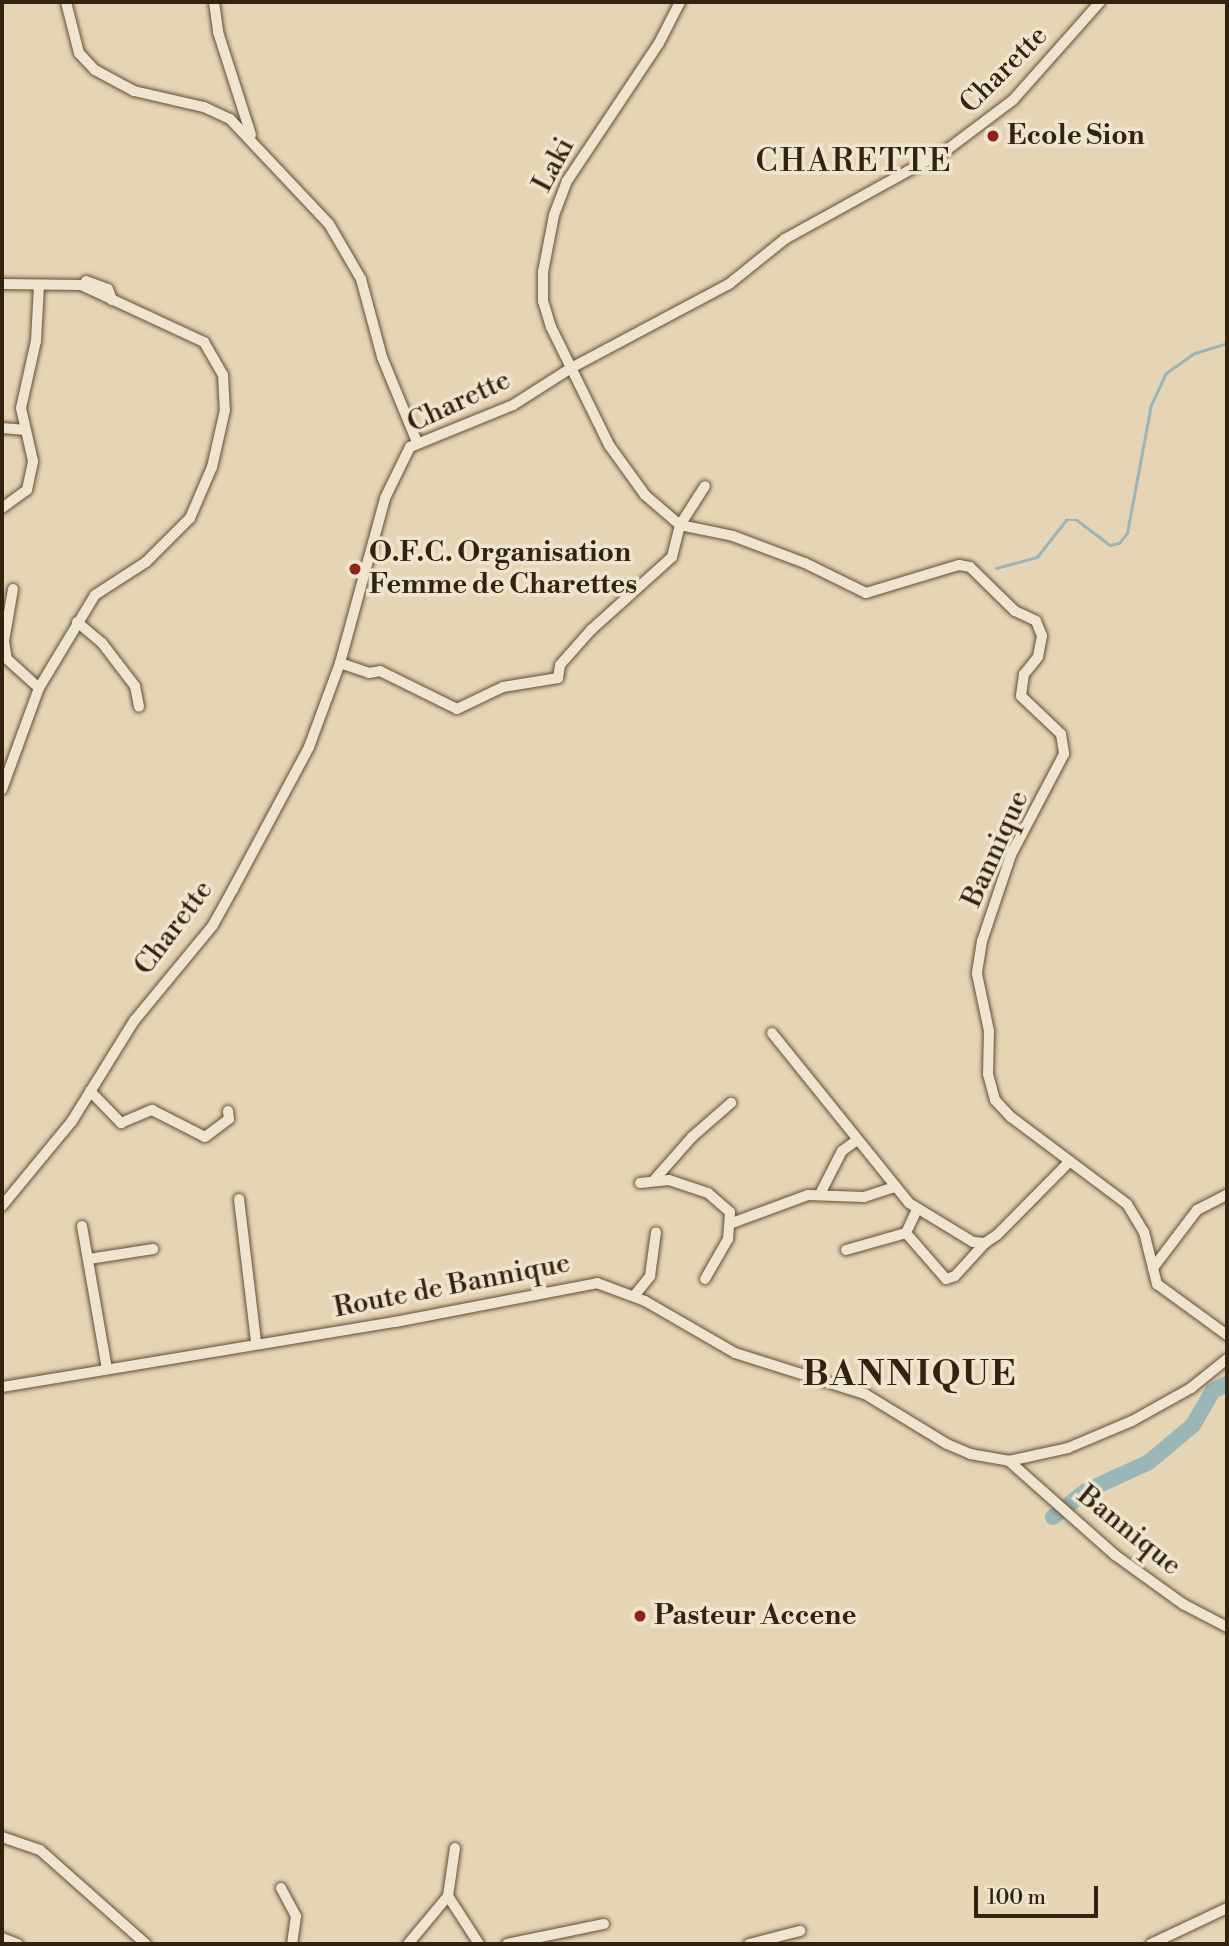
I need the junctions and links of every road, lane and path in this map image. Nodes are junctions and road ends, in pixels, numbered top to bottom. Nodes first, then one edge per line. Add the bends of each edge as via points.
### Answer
1 (66, 2) edge
2 (214, 2) edge
3 (680, 2) edge
4 (1100, 2) edge
5 (252, 139) junction
6 (2, 279) edge
7 (2, 284) edge
8 (39, 286) junction
9 (112, 300) junction
10 (571, 368) junction
11 (2, 428) edge
12 (23, 430) junction
13 (417, 442) junction
14 (705, 485) dead end
15 (2, 508) edge
16 (680, 525) junction
17 (13, 589) dead end
18 (77, 622) junction
19 (340, 663) junction
20 (39, 688) junction
21 (139, 707) dead end
22 (2, 789) edge
23 (772, 1033) dead end
24 (90, 1091) junction
25 (731, 1103) dead end
26 (228, 1111) dead end
27 (856, 1141) junction
28 (1069, 1162) junction
29 (655, 1179) junction
30 (640, 1183) dead end
31 (895, 1186) junction
32 (821, 1192) junction
33 (1227, 1195) edge
34 (239, 1199) dead end
35 (2, 1206) edge
36 (917, 1209) junction
37 (732, 1223) junction
38 (82, 1226) dead end
39 (905, 1233) junction
40 (656, 1236) dead end
41 (985, 1243) junction
42 (153, 1249) dead end
43 (846, 1250) dead end
44 (89, 1259) junction
45 (1153, 1268) junction
46 (705, 1279) dead end
47 (634, 1296) junction
48 (1227, 1335) edge
49 (256, 1342) junction
50 (1227, 1359) edge
51 (107, 1369) junction
52 (2, 1387) edge
53 (1009, 1461) junction
54 (1227, 1628) edge
55 (2, 1837) edge
56 (455, 1848) dead end
57 (281, 1888) dead end
58 (448, 1896) junction
59 (1227, 1908) edge
60 (604, 1924) dead end
61 (800, 1931) dead end
62 (2, 1938) edge
63 (18, 1944) edge
64 (146, 1944) edge
65 (292, 1944) edge
66 (408, 1944) edge
67 (479, 1944) edge
68 (507, 1944) edge
69 (749, 1944) edge
70 (1151, 1944) edge

1 - 5 street via 79,53 95,70 134,91 204,107 230,119
2 - 5 street via 218,32
3 - 10 street, Laki via 659,43 566,181 554,215 546,246 543,301
4 - 10 street, Charette via 991,120 887,186 785,239 729,284
5 - 13 street via 329,224 355,267 382,357
6 - 9 street via 82,280 108,289
7 - 8 street
8 - 9 street via 81,285
8 - 12 street via 36,341 21,408
9 - 18 street via 204,342 223,375 225,410 212,467 190,518 146,562 95,595
10 - 13 street, Charette via 476,423
10 - 16 street, Laki via 609,445 645,495
11 - 12 street
12 - 15 street via 33,461 27,490
13 - 19 street, Charette via 403,457 385,498
14 - 16 street
16 - 19 street via 671,558 591,630 560,666 558,678 503,687 457,709 380,671 369,673
16 - 28 street, Bannique via 733,536 805,563 866,593 959,565 970,567 1015,611 1036,621 1042,636 1038,657 1020,685 1021,696 1061,734 1064,754 997,889 978,974 995,1100
17 - 20 street via 4,640 6,659
18 - 20 street
18 - 21 street via 102,643 135,686
19 - 24 street, Charette via 309,747 213,925 155,992
20 - 22 street
23 - 27 street
24 - 26 street via 121,1123 152,1110 205,1137 229,1119
24 - 35 street, Charette via 72,1121
25 - 29 street via 692,1137
27 - 31 street
27 - 32 street via 842,1151
28 - 41 street
28 - 45 street, Bannique via 1127,1204 1144,1232
29 - 30 street
29 - 37 street via 708,1193 721,1201
31 - 32 street via 864,1197
31 - 36 street
32 - 37 street
33 - 45 street via 1197,1210
34 - 49 street
36 - 39 street
36 - 41 street via 973,1242
37 - 46 street
38 - 44 street
39 - 41 street via 946,1279 955,1276
39 - 43 street
40 - 47 street via 650,1276
42 - 44 street
44 - 51 street
45 - 48 street, Bannique via 1157,1284
47 - 49 street, Route de Bannique via 597,1283 572,1286 395,1322
47 - 53 street, Route de Bannique via 735,1353 865,1394 947,1444 970,1454
49 - 51 street, Route de Bannique
50 - 53 street, Route de Bannique via 1191,1388 1132,1421 1068,1448
51 - 52 street, Route de Bannique
53 - 54 street, Bannique via 1115,1555
55 - 64 street via 40,1850
56 - 58 street
57 - 65 street via 294,1908
58 - 66 street
58 - 67 street
59 - 70 street
60 - 68 street
61 - 69 street
62 - 63 street

